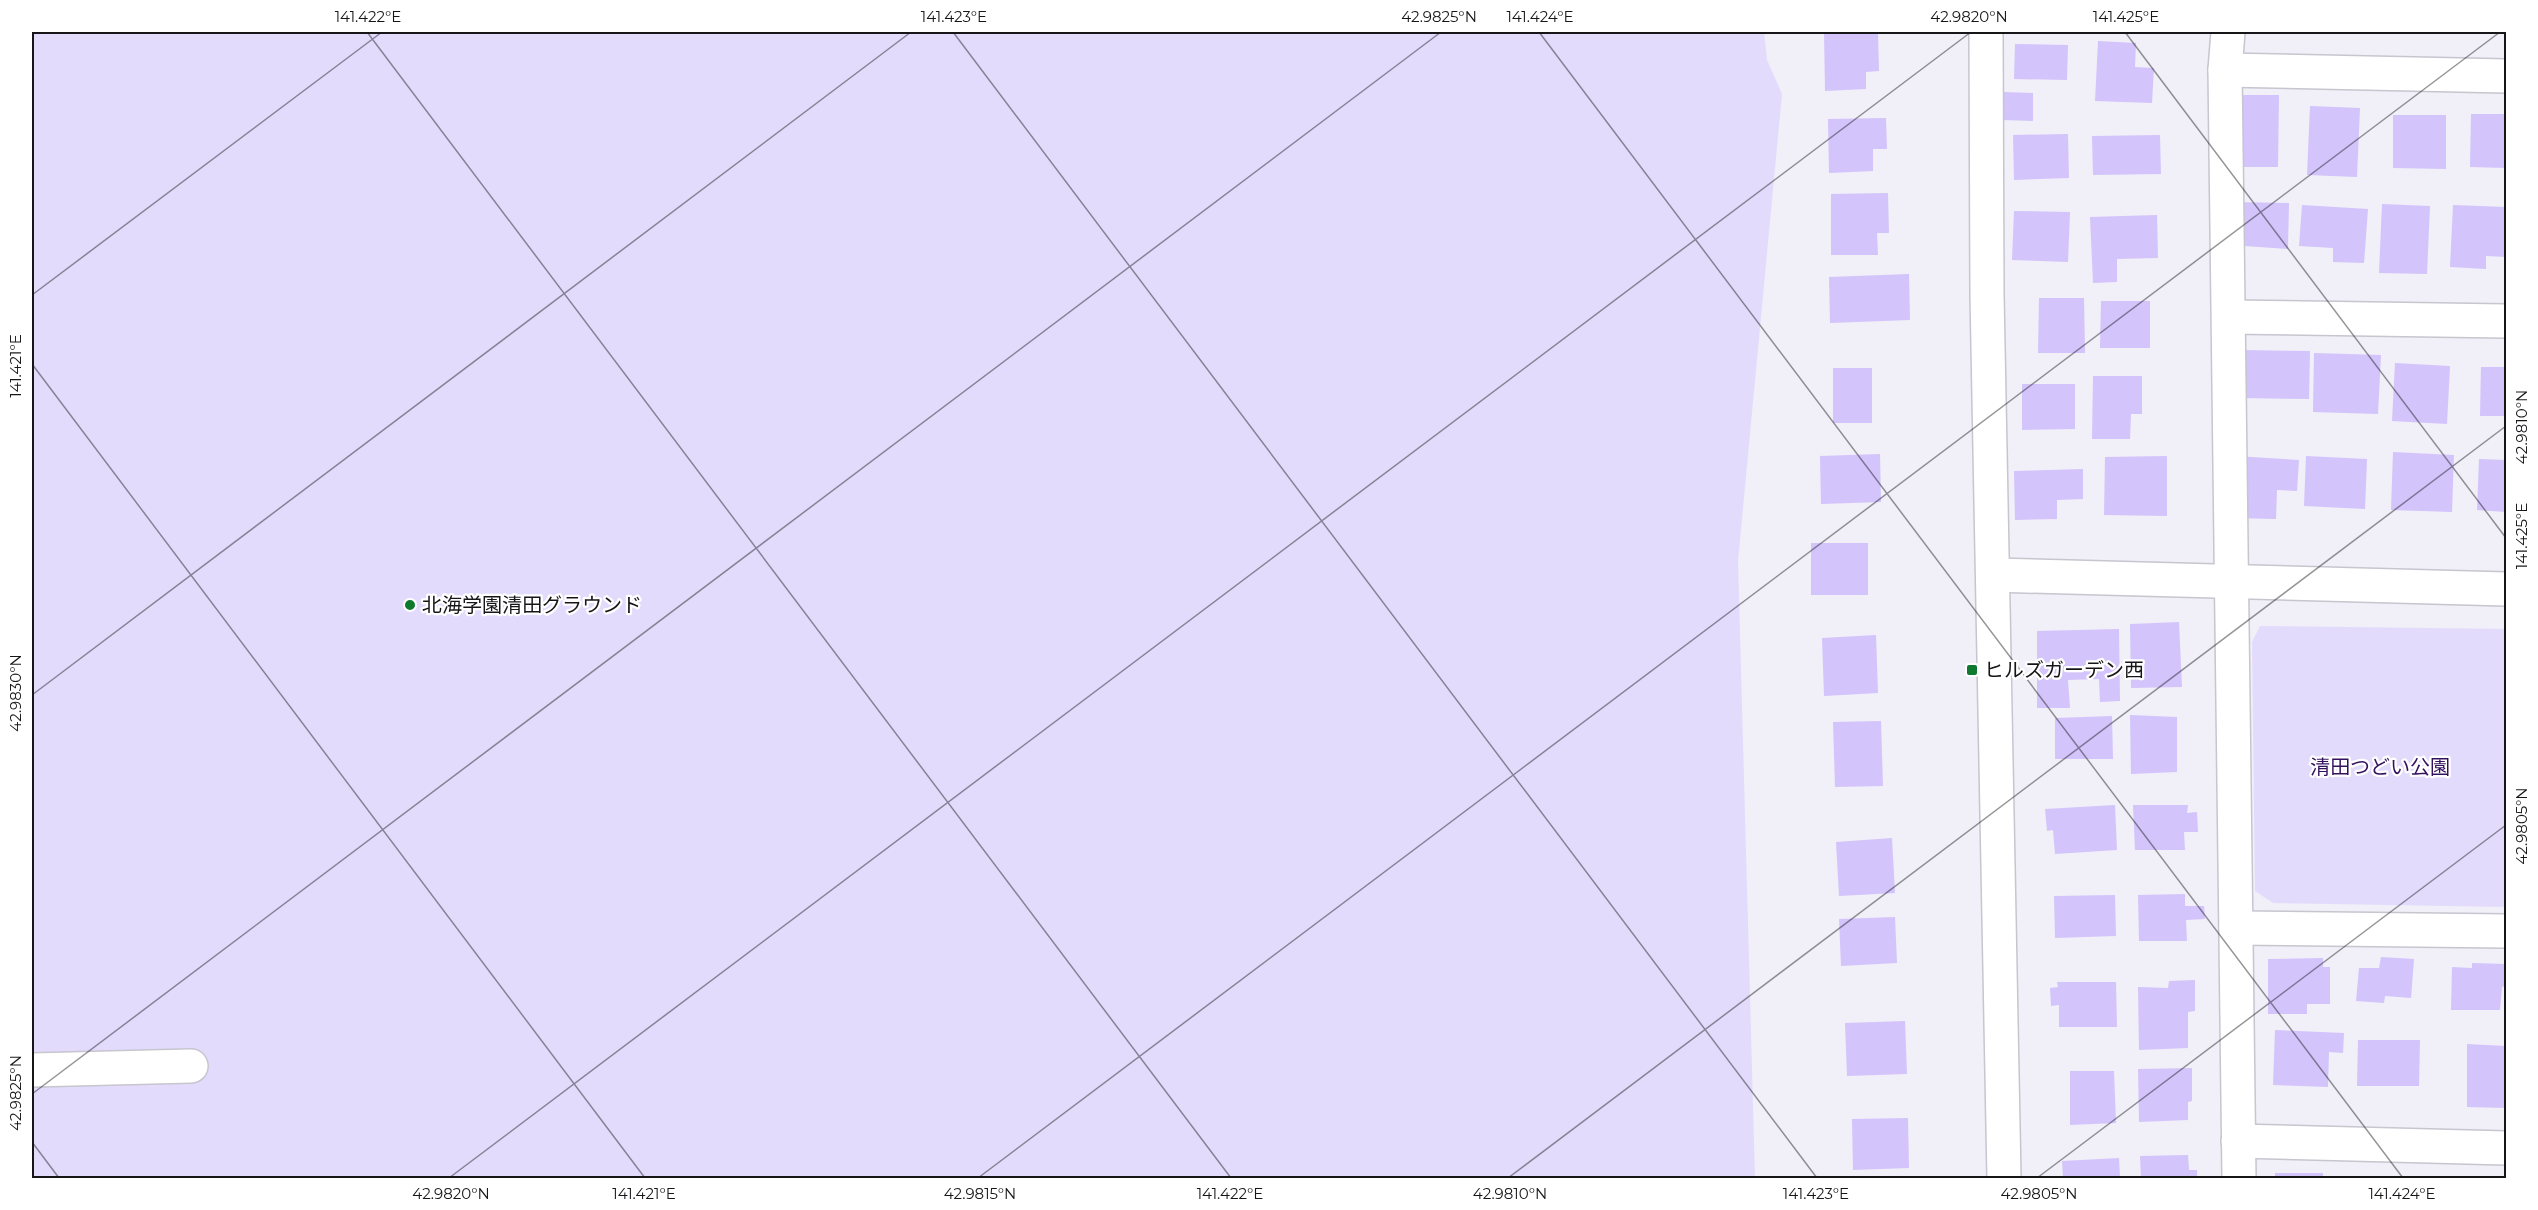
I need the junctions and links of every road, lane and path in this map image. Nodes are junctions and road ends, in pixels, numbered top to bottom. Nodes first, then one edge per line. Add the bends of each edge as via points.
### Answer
1 (1986, 32) edge
2 (2228, 32) edge
3 (2225, 70) junction
4 (2506, 76) edge
5 (2229, 317) junction
6 (2506, 321) edge
7 (1993, 575) junction
8 (2231, 582) junction
9 (2506, 589) edge
10 (2236, 928) junction
11 (2506, 931) edge
12 (191, 1066) dead end
13 (32, 1070) edge
14 (2238, 1141) junction
15 (2506, 1148) edge
16 (2004, 1179) edge
17 (2238, 1179) edge

1 - 7 street
2 - 3 street
3 - 4 street
3 - 5 street
5 - 6 street
5 - 8 street
7 - 8 street
7 - 16 street
8 - 9 street
8 - 10 street
10 - 11 street
10 - 14 street
12 - 13 street
14 - 15 street
14 - 17 street

